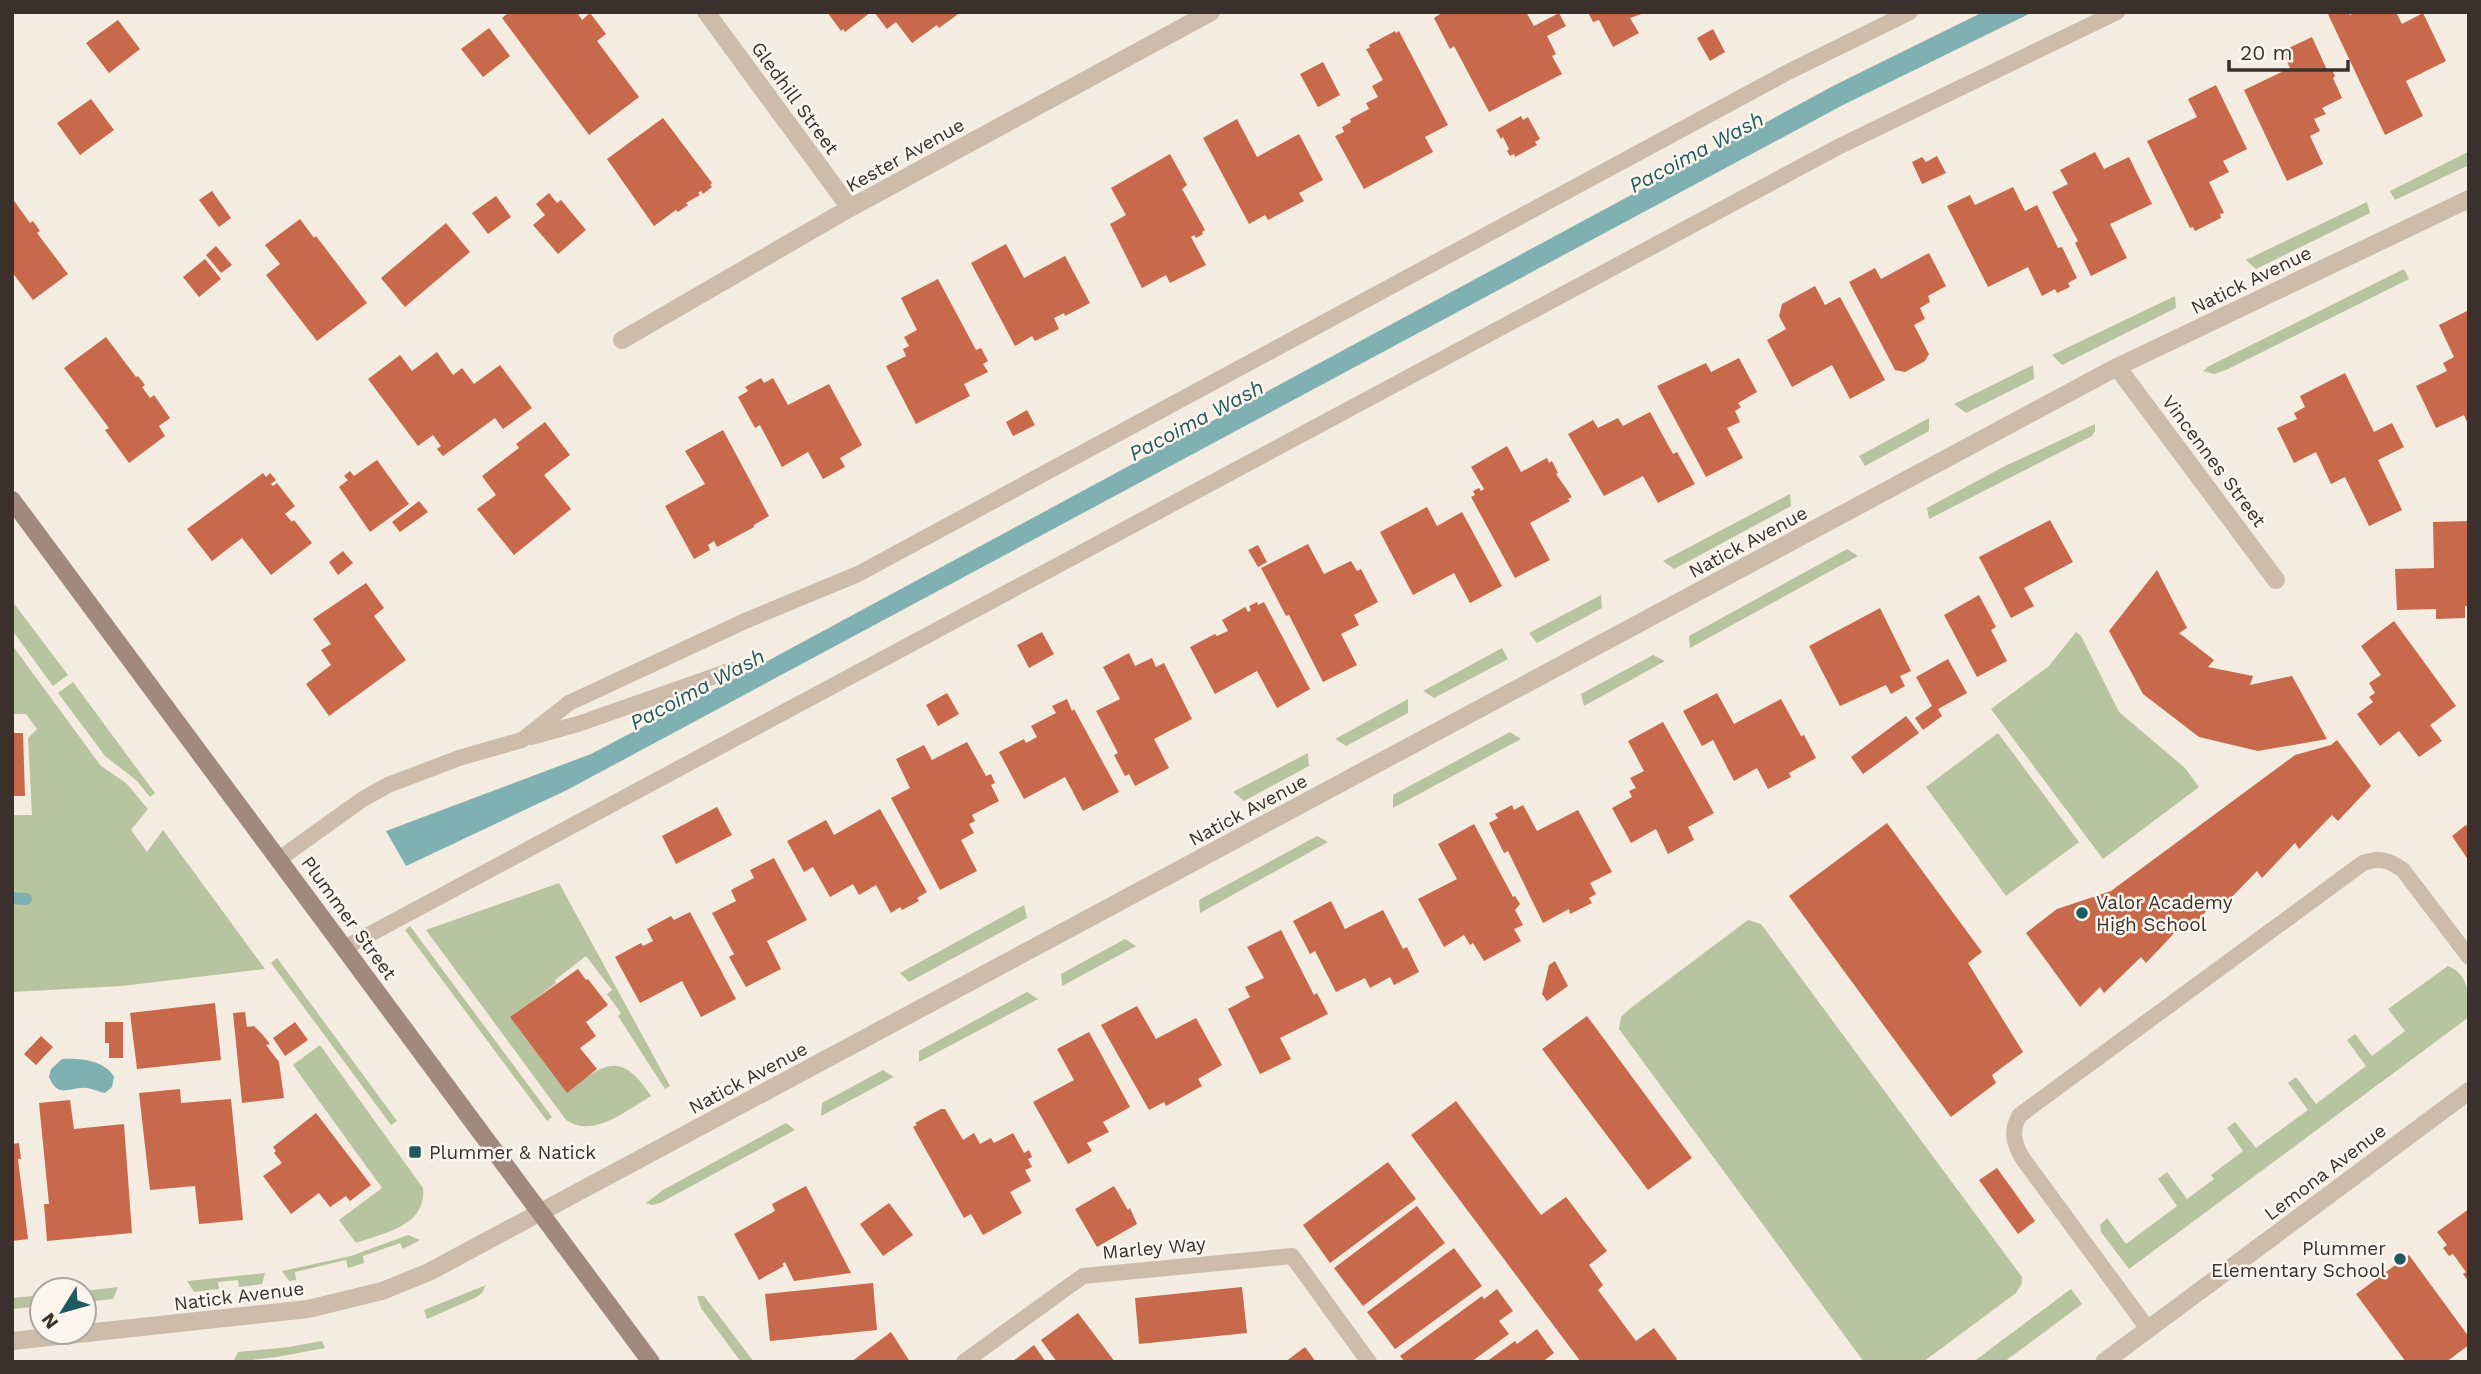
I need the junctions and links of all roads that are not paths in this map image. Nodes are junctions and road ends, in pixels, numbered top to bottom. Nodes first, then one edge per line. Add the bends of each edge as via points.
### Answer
1 (706, 12) edge
2 (1211, 12) edge
3 (1910, 12) edge
4 (2116, 12) edge
5 (2469, 199) edge
6 (850, 208) junction
7 (622, 340) dead end
8 (2117, 367) junction
9 (12, 500) edge
10 (2276, 580) dead end
11 (732, 670) dead end
12 (522, 740) junction
13 (279, 859) junction
14 (344, 948) junction
15 (2469, 957) edge
16 (2469, 1091) edge
17 (541, 1214) junction
18 (2148, 1329) junction
19 (12, 1341) edge
20 (651, 1362) edge
21 (964, 1362) edge
22 (1368, 1362) edge
23 (2104, 1362) edge

1 - 6 street, Gledhill Street
2 - 6 street, Kester Avenue
3 - 12 lane via 1788,72 858,573 569,703
4 - 14 lane via 1838,147
5 - 8 street, Natick Avenue
6 - 7 street, Kester Avenue
8 - 10 street, Vincennes Street
8 - 17 street, Natick Avenue
9 - 13 main road, Plummer Street
11 - 12 lane
12 - 13 lane via 388,785
13 - 14 main road, Plummer Street
14 - 17 main road, Plummer Street
15 - 18 lane via 2403,870 2383,859 2363,863 2020,1115 2014,1136 2023,1159
16 - 18 street, Lemona Avenue
17 - 19 street, Natick Avenue via 429,1272 355,1299 265,1315
17 - 20 main road, Plummer Street
18 - 23 street, Lemona Avenue
21 - 22 lane, Marley Way via 1083,1276 1292,1256

